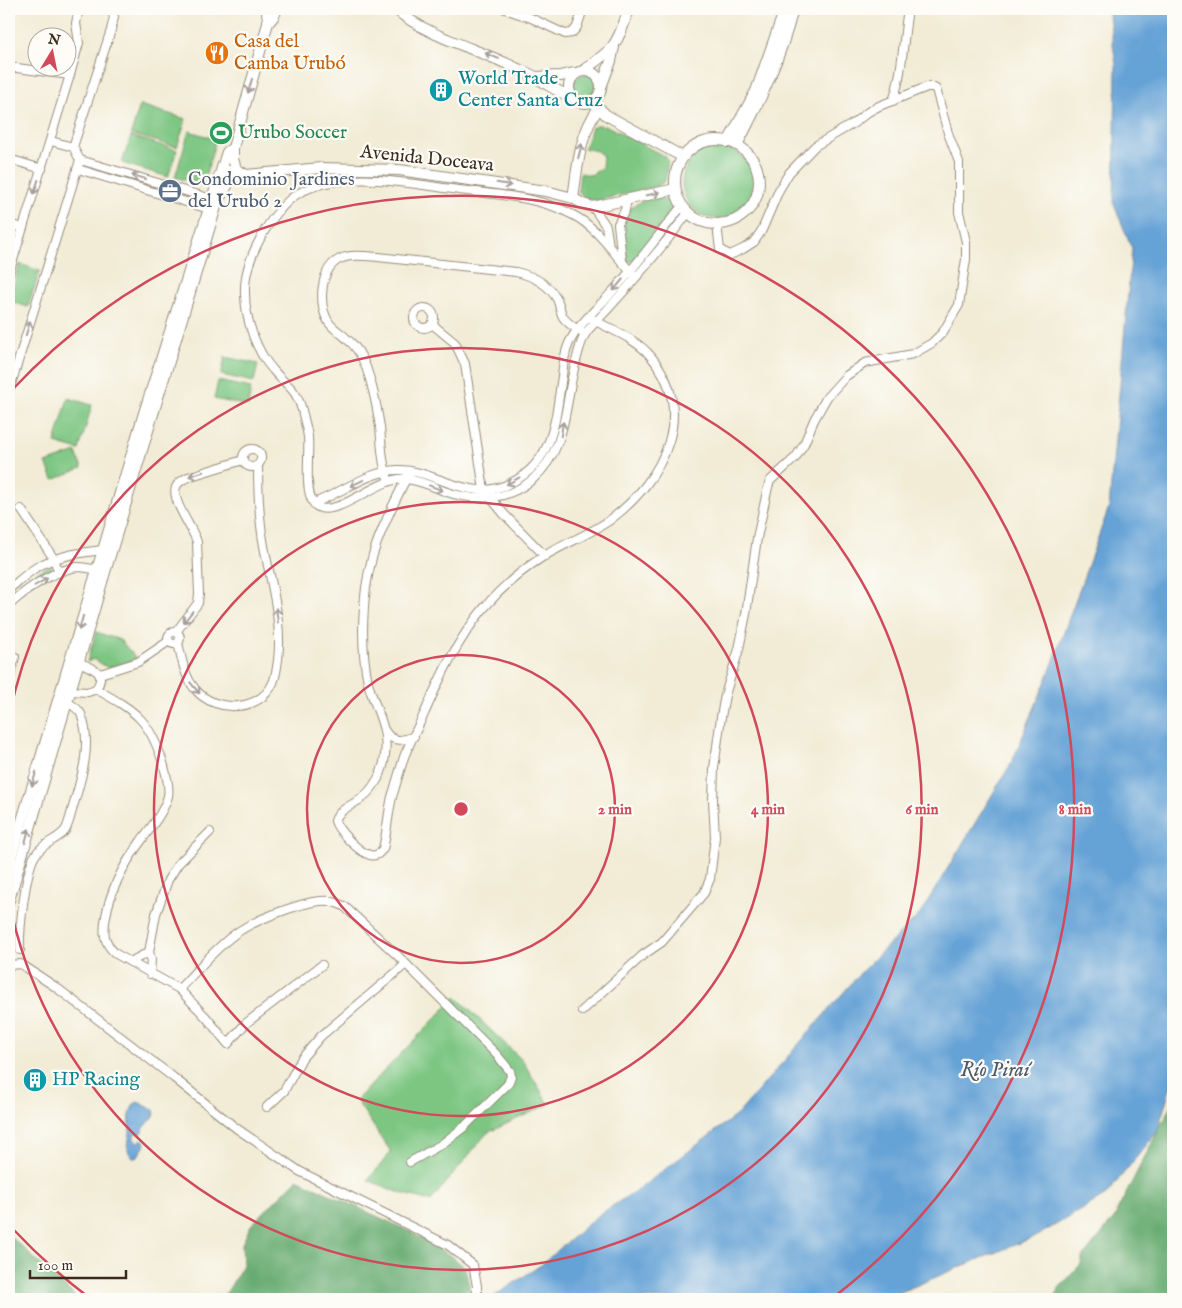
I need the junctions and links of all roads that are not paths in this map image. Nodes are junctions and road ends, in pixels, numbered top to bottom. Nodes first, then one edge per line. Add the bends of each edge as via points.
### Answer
1 (79, 9) edge
2 (111, 9) edge
3 (266, 9) edge
4 (278, 9) edge
5 (395, 9) edge
6 (505, 9) edge
7 (583, 9) edge
8 (629, 9) edge
9 (785, 9) edge
10 (793, 9) edge
11 (908, 9) edge
12 (268, 23) junction
13 (77, 28) edge
14 (614, 46) junction
15 (9, 67) edge
16 (28, 69) edge
17 (580, 72) junction
18 (536, 77) junction
19 (69, 78) edge
20 (601, 87) junction
21 (571, 96) junction
22 (893, 101) junction
23 (595, 105) junction
24 (51, 140) junction
25 (733, 144) junction
26 (73, 147) junction
27 (233, 148) junction
28 (682, 157) junction
29 (9, 159) edge
30 (80, 160) junction
31 (222, 168) junction
32 (42, 169) junction
33 (78, 169) junction
34 (246, 175) junction
35 (230, 181) junction
36 (675, 189) junction
37 (573, 198) junction
38 (627, 199) junction
39 (210, 204) junction
40 (594, 207) junction
41 (685, 209) junction
42 (9, 224) edge
43 (618, 224) junction
44 (717, 224) junction
45 (606, 226) junction
46 (23, 228) junction
47 (609, 246) junction
48 (622, 260) junction
49 (630, 271) junction
50 (9, 273) edge
51 (636, 278) junction
52 (589, 317) junction
53 (597, 321) junction
54 (432, 324) dead end
55 (577, 330) junction
56 (585, 335) junction
57 (9, 391) edge
58 (243, 460) junction
59 (258, 466) junction
60 (386, 472) junction
61 (408, 475) junction
62 (388, 480) junction
63 (484, 490) junction
64 (491, 499) junction
65 (314, 503) junction
66 (21, 509) dead end
67 (103, 550) junction
68 (545, 556) junction
69 (54, 559) junction
70 (101, 571) junction
71 (59, 573) junction
72 (9, 589) edge
73 (9, 605) edge
74 (176, 632) junction
75 (169, 641) junction
76 (178, 643) junction
77 (9, 653) edge
78 (79, 662) junction
79 (100, 674) junction
80 (9, 680) edge
81 (96, 689) junction
82 (70, 691) junction
83 (66, 702) junction
84 (385, 731) junction
85 (414, 736) junction
86 (210, 832) dead end
87 (9, 864) edge
88 (9, 900) edge
89 (20, 950) dead end
90 (149, 952) junction
91 (130, 962) junction
92 (406, 964) junction
93 (9, 965) edge
94 (322, 965) dead end
95 (150, 974) junction
96 (179, 989) junction
97 (582, 1011) dead end
98 (267, 1107) dead end
99 (410, 1162) dead end
100 (477, 1299) edge

1 - 13 street
2 - 26 street via 114,17 111,30
3 - 12 street
4 - 12 main road
18 -> 5 main road via 431,33
6 - 7 street via 564,34 572,33
8 - 14 main road
9 - 25 main road
10 - 25 main road via 764,93
11 - 22 street via 899,84
12 -> 27 main road
14 - 17 main road
14 - 20 main road
15 - 16 street
17 - 18 main road
17 - 20 main road via 594,73
17 - 21 main road via 569,83
18 - 21 main road via 562,94
19 - 24 street
20 - 23 main road
21 - 23 main road
22 - 44 street via 868,112 815,146 789,173 754,242 730,255 720,250
22 - 97 street via 927,87 936,89 959,162 959,212 966,242 966,259 959,305 944,332 932,343 913,354 865,363 846,376 827,397 796,457 770,481 757,538 741,640 721,717 714,768 715,837 710,879 704,893 662,942
23 - 28 main road via 606,115
37 -> 23 main road via 579,154
24 - 26 street
24 - 32 street
25 - 28 main road via 708,141 698,144
25 - 44 main road via 747,153 754,163 758,174 757,192 749,209 740,217
26 - 30 street
27 - 31 main road via 227,152
27 - 34 main road via 236,169
28 - 36 main road via 677,167
29 - 32 street
30 - 33 street
39 -> 30 street
31 - 35 main road via 228,171
31 - 39 main road
32 -> 46 street
33 - 39 street
57 -> 33 street
34 - 35 main road, Avenida Doceava
34 -> 37 main road, Avenida Doceava via 321,168 399,170 537,189
35 - 70 main road via 218,200
38 -> 36 main road
36 - 41 main road
37 - 40 main road, Avenida Doceava
38 - 40 main road
38 - 43 street
39 - 67 main road
40 - 45 street
41 - 44 main road via 697,219
41 - 49 street
41 - 51 street
42 - 46 street
43 - 45 street
43 - 48 street
45 - 47 street
46 - 50 street
47 - 48 street
47 - 65 street via 585,222 573,215 528,199 362,180 316,186 298,193 287,202 257,244 248,269 246,310 250,328 272,369 296,392 308,437 309,488
48 - 49 street
49 - 51 street
49 -> 52 street
51 - 53 street
52 - 53 street
52 - 55 street
53 - 56 street
53 - 68 street via 634,342 657,364 673,401 672,434 656,473 639,495 611,519
54 - 63 street via 455,343 465,364
55 - 56 street
55 - 60 street via 564,318 557,298 541,281 530,276 378,257 337,260 330,267 322,287 323,312 328,323 362,356 375,400
55 -> 63 street via 568,349 555,425 546,449 535,465 516,480
64 -> 56 street via 522,487 551,458 561,436 574,369
58 - 59 street via 249,467
58 - 59 street via 246,452 254,449 262,458
58 -> 74 street via 188,477 176,487 176,501 197,542 199,594 198,603
76 -> 59 street via 189,681 205,698 219,705 241,706 259,700 271,687 280,635 259,512
60 - 61 street via 398,470
60 - 62 street
60 -> 65 street
61 - 62 street
61 - 63 street
61 -> 64 street via 453,494
61 - 84 street via 372,557 364,610 363,646 368,683
62 - 65 street via 331,509 319,508
63 - 64 street
64 - 68 street
66 - 69 street
67 - 69 street
67 - 70 main road
68 - 85 street via 507,584 461,639 439,678
69 - 71 street
69 - 72 street via 37,567
70 - 71 street via 78,567
70 - 78 main road
70 -> 87 main road
73 -> 71 street
74 - 75 street via 170,634
74 - 76 street via 181,637
75 - 76 street
75 - 79 street via 138,662
77 - 80 street via 15,657
78 - 79 street
78 - 82 main road
79 - 81 street
81 - 82 street
81 - 91 street via 148,726 162,760 169,789 164,807 122,869 109,900 104,925 108,948
82 - 83 main road
88 -> 83 main road
83 - 89 street via 81,713 87,745 84,768 66,830 43,845 34,858 19,935
84 - 85 street via 395,740
84 - 85 street via 381,773 371,789 338,815 335,822 339,831 369,855 378,854 383,849 392,799 404,756
86 - 90 street via 178,864 168,880 156,914
90 - 91 street
90 - 95 street
91 - 95 street
92 - 96 street via 344,906 316,901 273,915 235,933
92 - 98 street via 321,1036 302,1058 284,1091
92 - 99 street via 497,1055 511,1076 508,1084 464,1127
93 - 100 street via 21,964 58,988 236,1128 299,1171 448,1246 472,1265
94 - 96 street via 245,1024 228,1044
95 - 96 street

